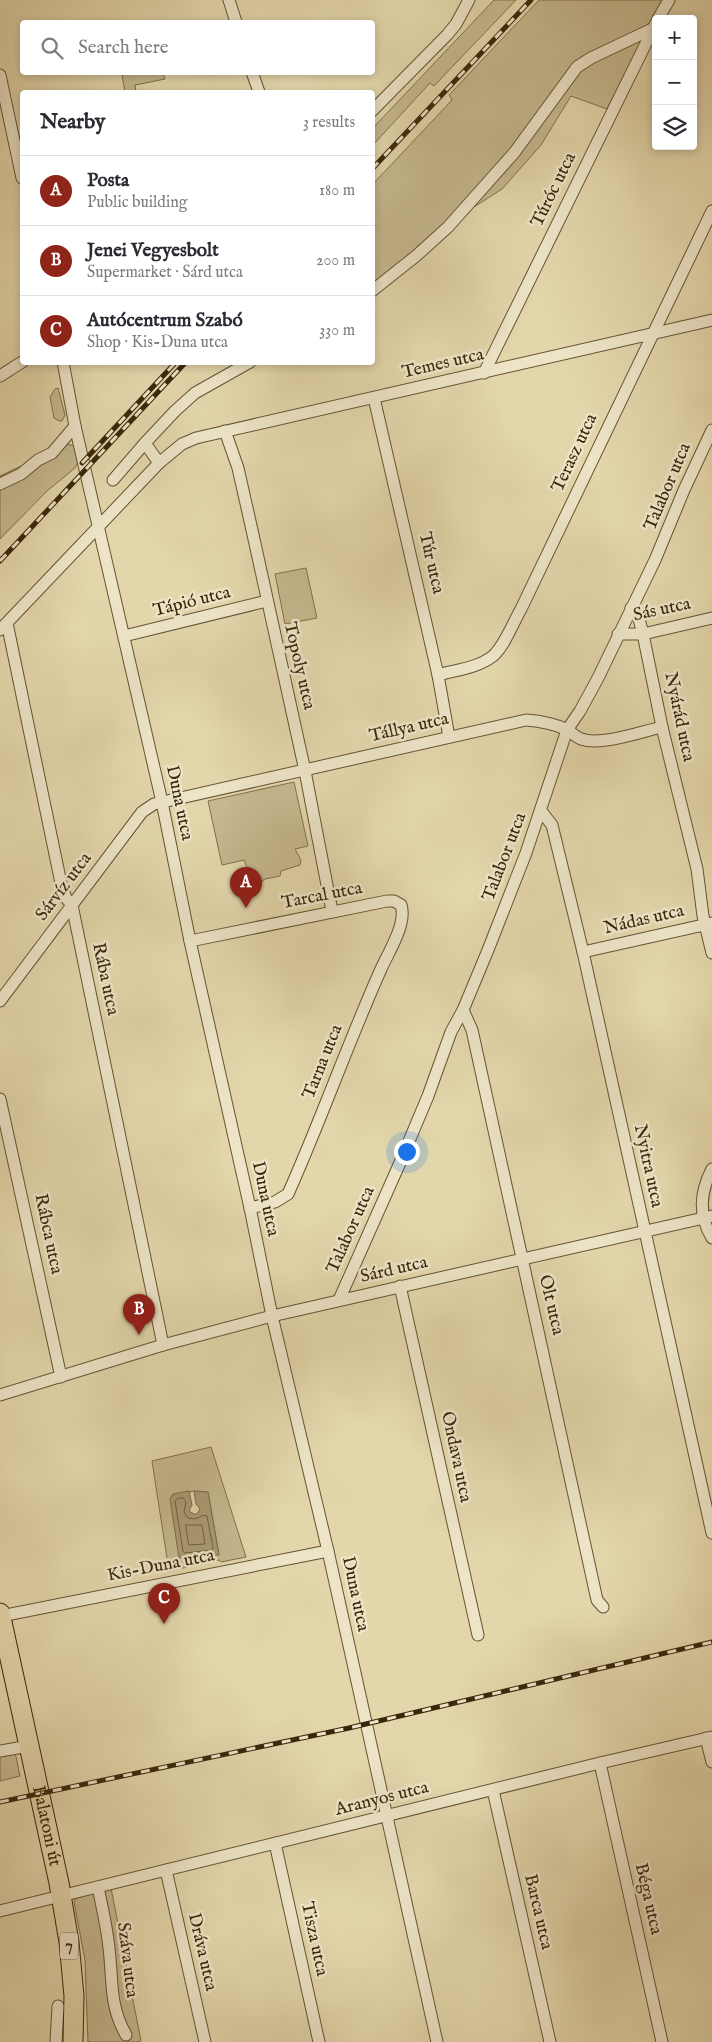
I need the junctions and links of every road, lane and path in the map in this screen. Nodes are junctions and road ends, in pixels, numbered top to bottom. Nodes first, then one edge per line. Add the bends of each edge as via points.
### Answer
1 (229, 0) edge
2 (469, 0) edge
3 (669, 0) edge
4 (660, 15) edge
5 (235, 20) edge
6 (652, 27) edge
7 (652, 30) edge
8 (0, 75) edge
9 (253, 75) edge
10 (258, 90) edge
11 (375, 108) edge
12 (20, 169) edge
13 (712, 210) edge
14 (375, 289) edge
15 (712, 320) edge
16 (652, 332) junction
17 (20, 363) edge
18 (64, 365) edge
19 (245, 365) edge
20 (484, 373) junction
21 (0, 376) edge
22 (374, 398) junction
23 (75, 426) junction
24 (712, 430) edge
25 (225, 431) junction
26 (145, 444) junction
27 (159, 463) junction
28 (113, 480) dead end
29 (0, 484) edge
30 (98, 526) junction
31 (267, 601) junction
32 (632, 608) junction
33 (712, 618) edge
34 (4, 626) edge
35 (618, 634) junction
36 (643, 634) junction
37 (124, 636) junction
38 (438, 675) junction
39 (662, 727) junction
40 (567, 730) junction
41 (449, 737) junction
42 (305, 771) junction
43 (162, 802) junction
44 (541, 811) junction
45 (401, 904) joint
46 (72, 905) junction
47 (332, 912) junction
48 (709, 924) edge
49 (190, 941) junction
50 (583, 952) junction
51 (712, 953) edge
52 (0, 1001) edge
53 (463, 1010) junction
54 (0, 1099) edge
55 (712, 1169) edge
56 (250, 1208) junction
57 (708, 1217) edge
58 (645, 1231) junction
59 (712, 1238) edge
60 (522, 1259) junction
61 (400, 1286) junction
62 (339, 1300) junction
63 (272, 1316) junction
64 (163, 1345) junction
65 (62, 1377) junction
66 (0, 1395) edge
67 (712, 1533) edge
68 (328, 1551) junction
69 (603, 1607) dead end
70 (0, 1614) edge
71 (478, 1635) dead end
72 (6, 1668) edge
73 (709, 1738) edge
74 (29, 1746) junction
75 (0, 1750) edge
76 (712, 1762) edge
77 (600, 1763) junction
78 (493, 1790) junction
79 (386, 1816) junction
80 (275, 1843) junction
81 (166, 1870) junction
82 (98, 1887) junction
83 (61, 1896) junction
84 (0, 1911) edge
85 (58, 2006) dead end
86 (126, 2035) dead end
87 (56, 2042) edge
88 (73, 2042) edge
89 (205, 2042) edge
90 (319, 2042) edge
91 (437, 2042) edge
92 (550, 2042) edge
93 (662, 2042) edge

1 - 5 street
2 - 11 street via 447,35
3 - 4 street
6 - 14 street via 577,67 514,153 448,227
7 - 20 street, Túróc utca
8 - 12 street
9 - 10 street
13 - 16 street, Terasz utca
15 - 16 street, Temes utca
16 - 20 street, Temes utca
16 - 38 street, Terasz utca via 500,647 484,662
17 - 21 street
18 - 23 street, Duna utca
19 - 26 street via 195,393
20 - 22 street, Temes utca
22 - 25 street, Temes utca
22 - 38 street, Túr utca
23 - 29 street via 52,453
23 - 30 street, Duna utca
24 - 32 street, Talabor utca
25 - 27 street, Temes utca via 182,444
25 - 31 street, Topoly utca via 238,468
26 - 27 street
26 - 28 street
27 - 30 street, Temes utca
30 - 34 street, Temes utca
30 - 37 street, Duna utca
31 - 37 street, Tápió utca
31 - 42 street, Topoly utca
32 - 35 street, Talabor utca
32 - 36 street, Nyárád utca
33 - 36 street, Sás utca
34 - 46 street, Rába utca via 62,888
35 - 36 street, Sás utca
35 - 40 street, Talabor utca via 580,711
36 - 39 street, Nyárád utca
37 - 43 street, Duna utca
38 - 41 street, Túr utca
39 - 40 street, Tállya utca via 592,741
39 - 48 street, Nyárád utca
40 - 41 street, Tállya utca via 526,720
40 - 44 street, Talabor utca
41 - 42 street, Tállya utca
42 - 43 street, Tállya utca
42 - 47 street, Topoly utca
43 - 46 street, Sárvíz utca via 142,812
43 - 49 street, Duna utca
44 - 50 street, Nyitra utca via 552,825
44 - 53 street, Talabor utca
45 - 47 street, Tarcal utca via 387,901
45 - 56 street, Tarna utca via 403,911 399,928 288,1194 275,1202
46 - 52 street, Sárvíz utca
46 - 64 street, Rába utca
47 - 49 street, Tarcal utca
48 - 50 street, Nádas utca
48 - 51 street, Nyárád utca
49 - 56 street, Duna utca
50 - 58 street, Nyitra utca
53 - 60 street, Olt utca via 472,1030
53 - 62 street, Talabor utca
54 - 65 street, Rábca utca
55 - 57 street via 704,1188 702,1208
56 - 63 street, Duna utca
57 - 58 street, Sárd utca
57 - 59 street
58 - 60 street, Sárd utca
58 - 67 street, Nyitra utca
60 - 61 street, Sárd utca
60 - 69 street, Olt utca via 597,1600
61 - 62 street, Sárd utca
61 - 71 street, Ondava utca
62 - 63 street, Sárd utca
63 - 64 street, Sárd utca
63 - 68 street, Duna utca
64 - 65 street, Sárd utca
65 - 66 street, Sárd utca
68 - 70 street, Kis-Duna utca
68 - 79 street, Duna utca
70 - 72 main road, Balatoni út / 7
72 - 74 main road, Balatoni út / 7
73 - 76 street
73 - 77 street, Aranyos utca
74 - 75 street
74 - 83 main road, Balatoni út / 7
77 - 78 street, Aranyos utca
77 - 93 street, Béga utca
78 - 79 street, Aranyos utca
78 - 92 street, Barca utca
79 - 80 street, Aranyos utca
79 - 91 street, Duna utca
80 - 81 street, Aranyos utca
80 - 90 street, Tisza utca
81 - 82 street, Aranyos utca
81 - 89 street, Dráva utca
82 - 83 street, Aranyos utca
82 - 86 street, Száva utca via 110,1949 112,1997
83 - 84 street, Aranyos utca
83 - 88 main road, Balatoni út / 7 via 74,1996
85 - 87 street

